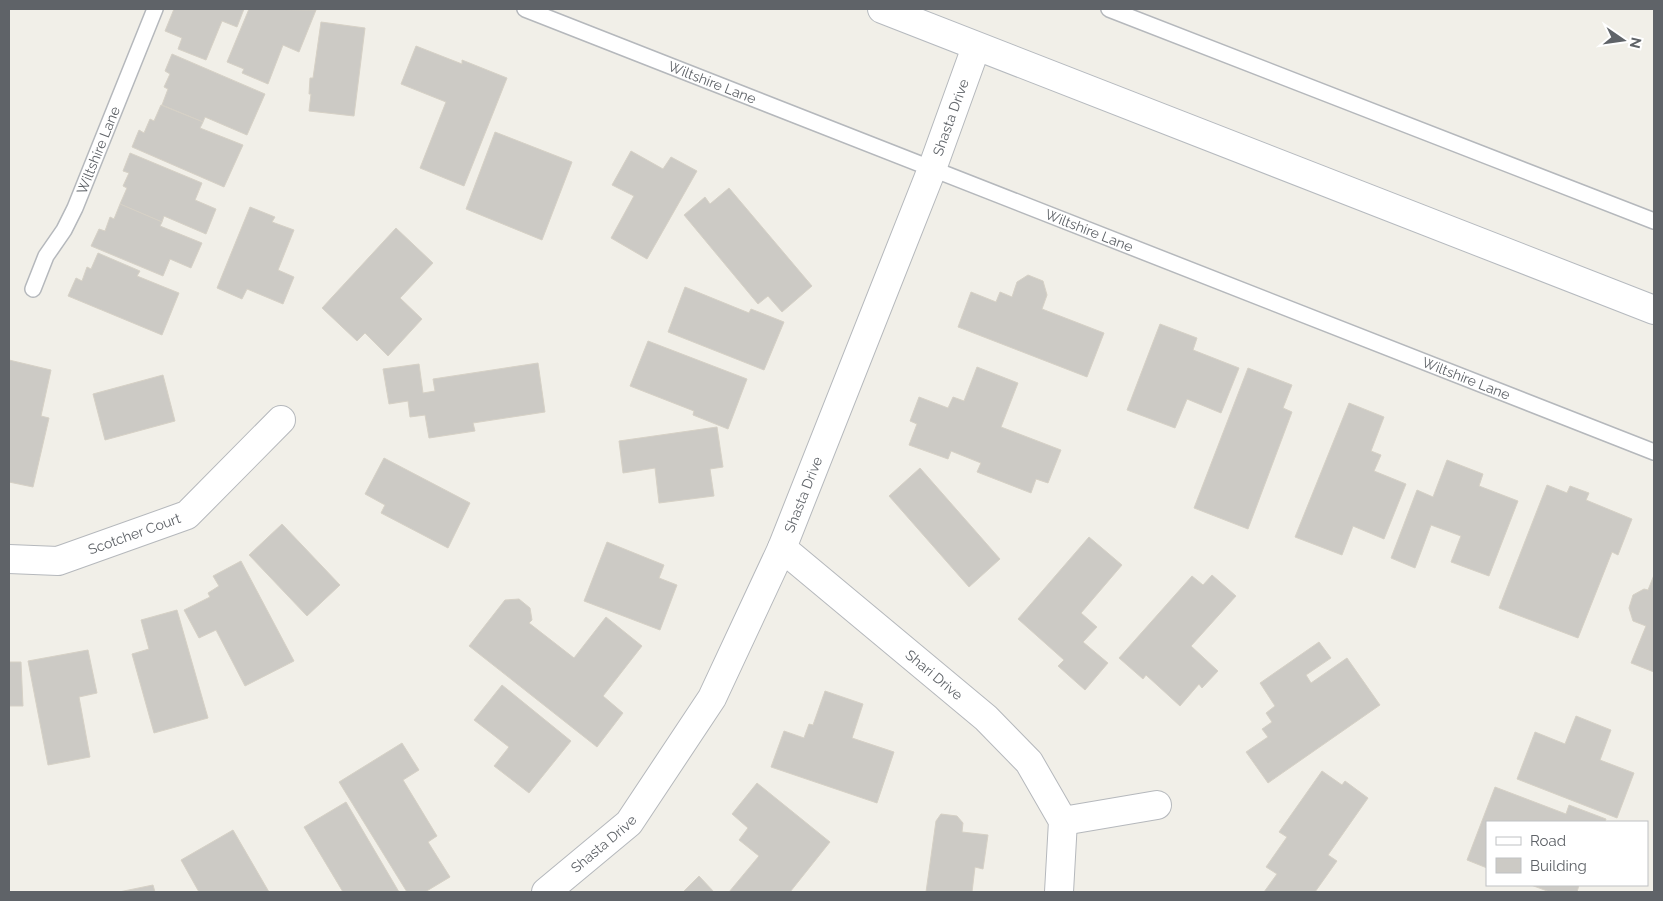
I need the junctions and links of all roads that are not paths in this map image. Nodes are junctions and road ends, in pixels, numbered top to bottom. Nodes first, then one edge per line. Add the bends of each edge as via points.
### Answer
1 (155, 9) edge
2 (525, 9) edge
3 (882, 9) edge
4 (1109, 9) edge
5 (976, 46) junction
6 (932, 169) junction
7 (1654, 221) edge
8 (33, 288) dead end
9 (1654, 310) edge
10 (281, 420) dead end
11 (1654, 452) edge
12 (782, 548) junction
13 (9, 559) edge
14 (1157, 806) dead end
15 (1063, 821) junction
16 (546, 892) edge
17 (1059, 892) edge

1 - 8 lane, Wiltshire Lane via 75,208 46,256
2 - 6 lane, Wiltshire Lane
3 - 5 street
4 - 7 lane
5 - 6 street, Shasta Drive
5 - 9 street
6 - 11 lane, Wiltshire Lane
6 - 12 street, Shasta Drive
10 - 13 street, Scotcher Court via 187,515 58,561
12 - 15 street, Shari Drive via 986,718 1030,762
12 - 16 street, Shasta Drive via 712,698 629,823
14 - 15 street
15 - 17 street

